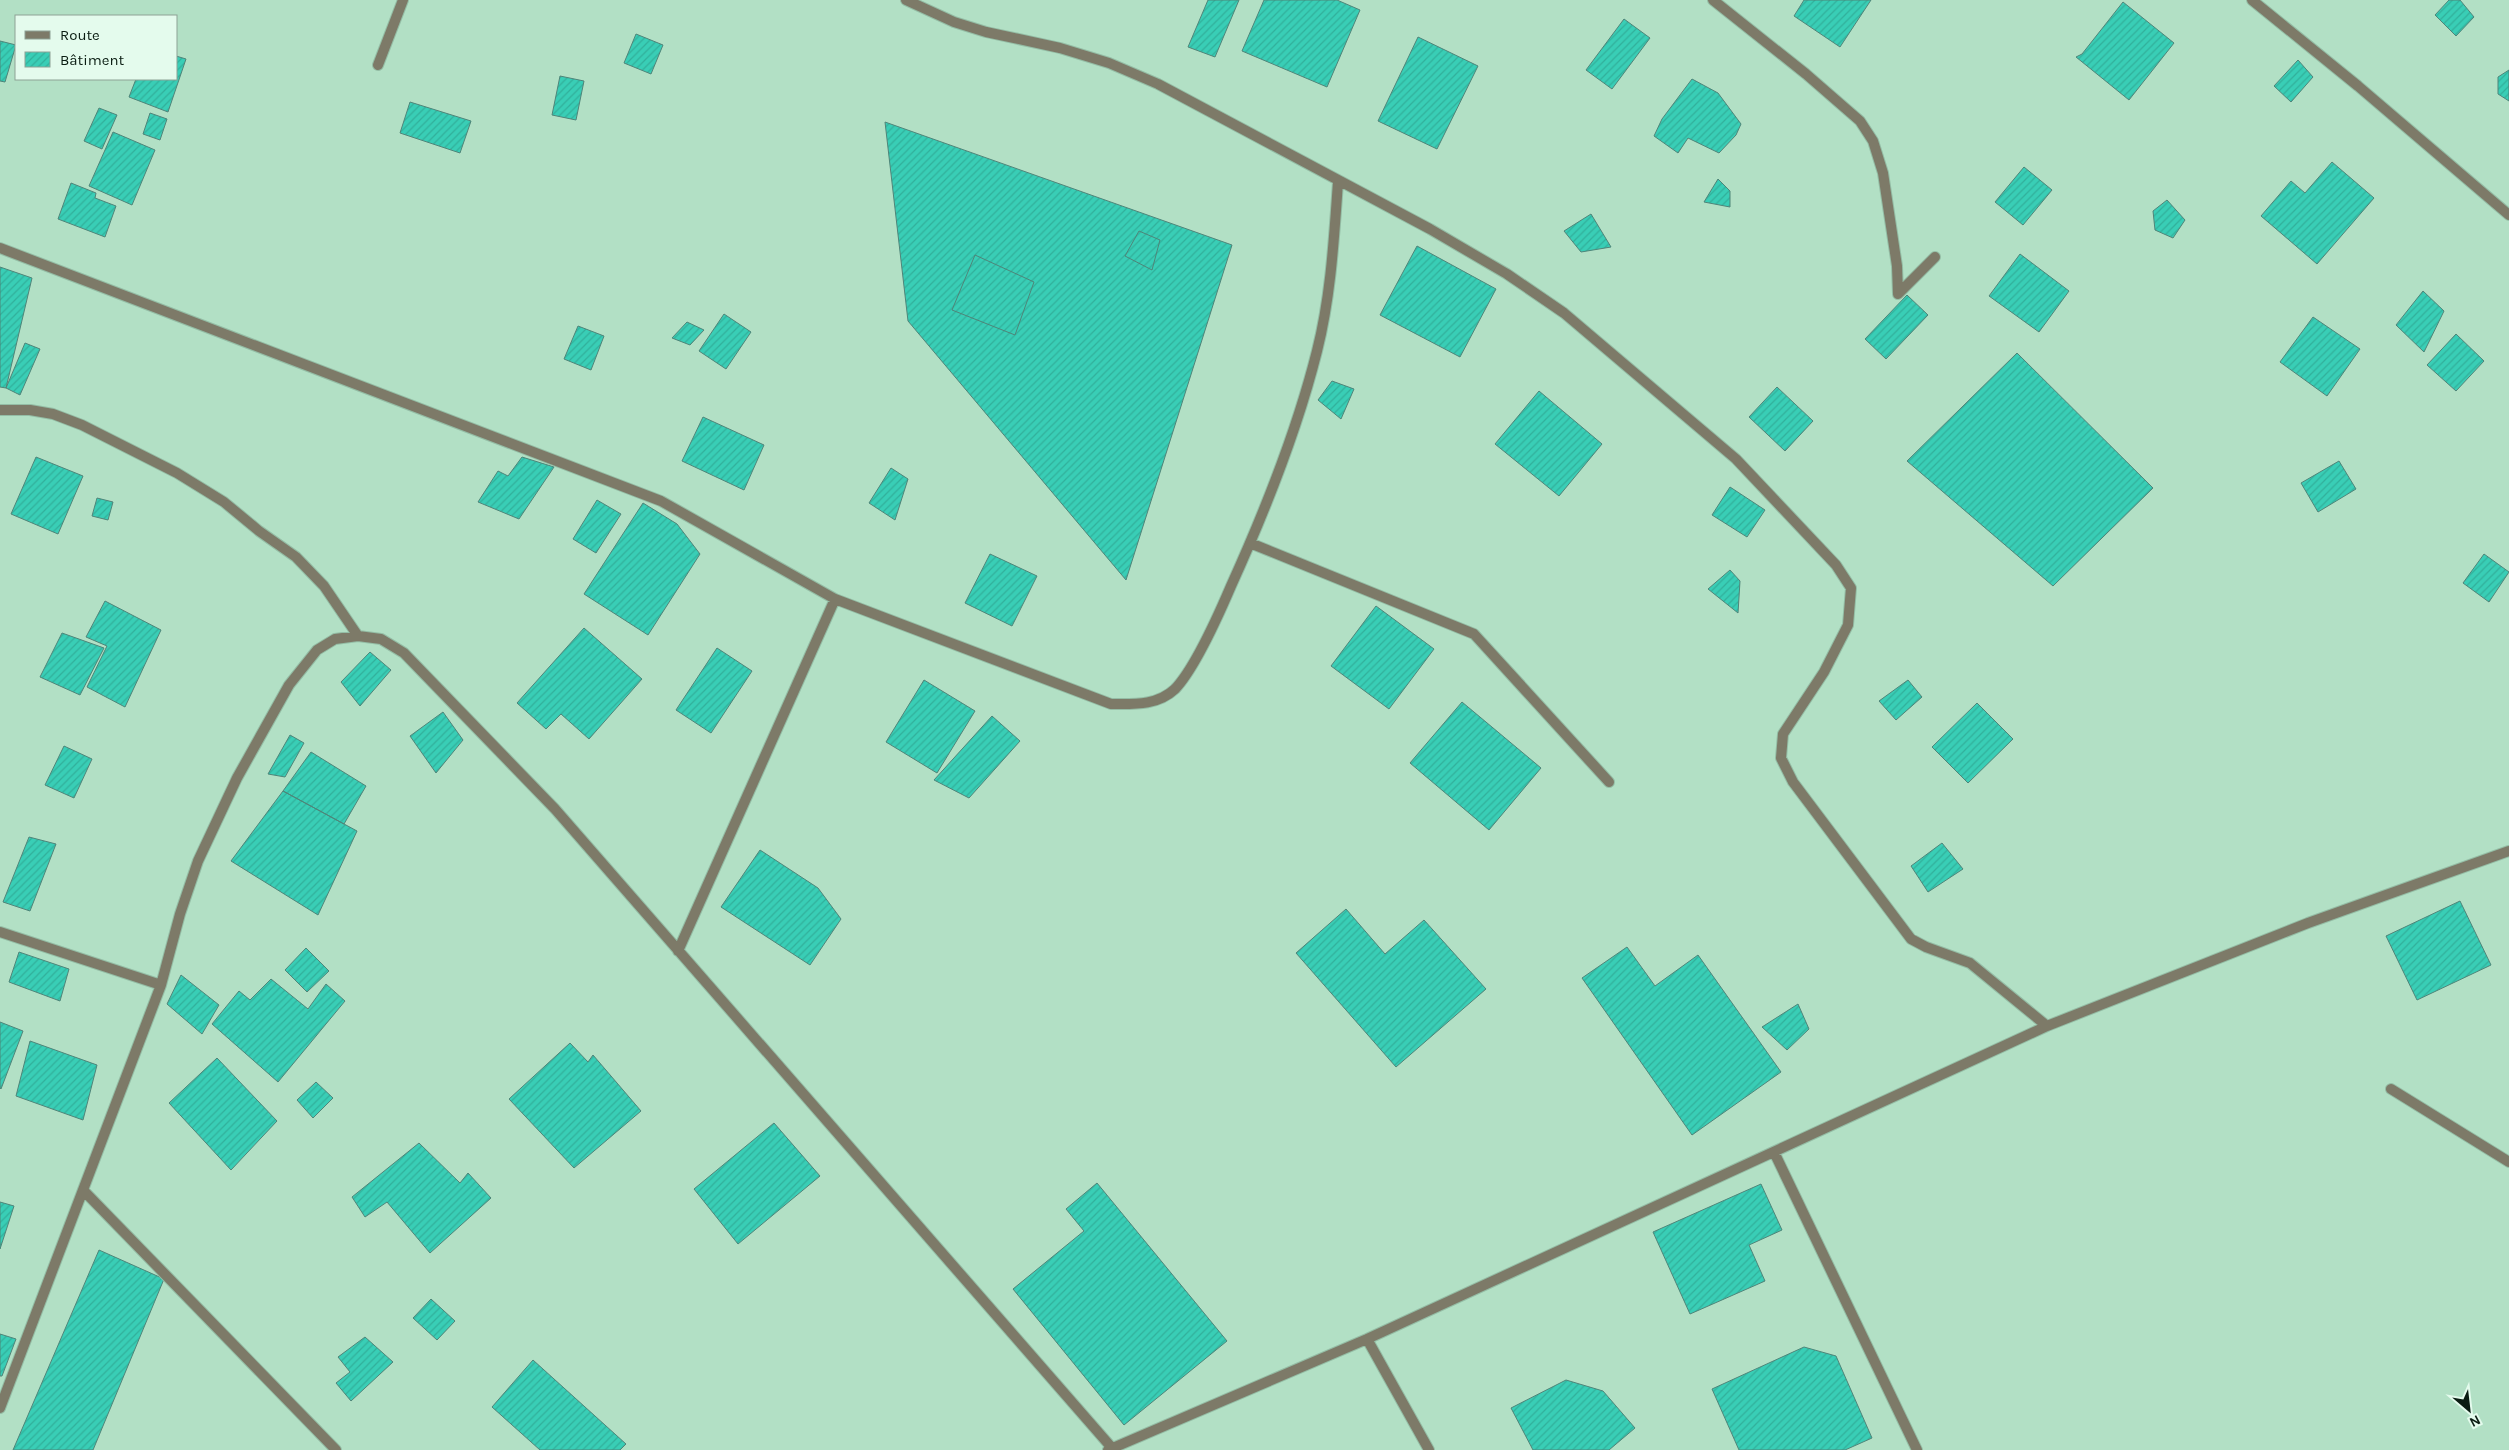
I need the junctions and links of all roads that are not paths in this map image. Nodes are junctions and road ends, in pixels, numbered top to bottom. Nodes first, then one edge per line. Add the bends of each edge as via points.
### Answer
1 (403, 0) edge
2 (906, 0) edge
3 (1713, 0) edge
4 (2252, 0) edge
5 (378, 65) dead end
6 (1338, 182) junction
7 (2509, 215) edge
8 (0, 248) edge
9 (1935, 257) dead end
10 (0, 410) edge
11 (1250, 543) junction
12 (835, 598) junction
13 (358, 636) junction
14 (1609, 782) dead end
15 (2509, 851) edge
16 (0, 932) edge
17 (678, 951) junction
18 (161, 985) junction
19 (2047, 1026) junction
20 (2391, 1089) dead end
21 (1774, 1152) junction
22 (2509, 1162) edge
23 (83, 1190) junction
24 (1367, 1339) junction
25 (0, 1408) edge
26 (1110, 1449) edge
27 (336, 1450) edge
28 (1429, 1450) edge
29 (1917, 1450) edge

1 - 5 street
2 - 6 street via 954,22 986,32 1060,48 1109,63 1158,84
3 - 9 street via 1853,115 1872,141 1883,173 1898,294
4 - 7 street via 2366,92
6 - 11 street via 1333,259 1317,351 1288,444
6 - 19 street via 1465,249 1564,313 1736,459 1836,565 1851,588 1848,625 1824,672 1783,734 1781,758 1793,782 1911,939 1970,963
8 - 12 street via 661,502
10 - 13 street via 53,414 177,474 224,502 296,558 324,586
11 - 12 street via 1218,616 1193,661 1174,689 1151,703 1111,704
11 - 14 street via 1474,634
12 - 17 street
13 - 17 street via 380,639 404,653 555,809
13 - 18 street via 335,639 317,650 289,685 238,778 198,861
15 - 19 street via 2308,923
16 - 18 street
17 - 26 street
18 - 23 street
19 - 21 street
20 - 22 street
21 - 24 street
21 - 29 street
23 - 25 street
23 - 27 street
24 - 26 street
24 - 28 street

